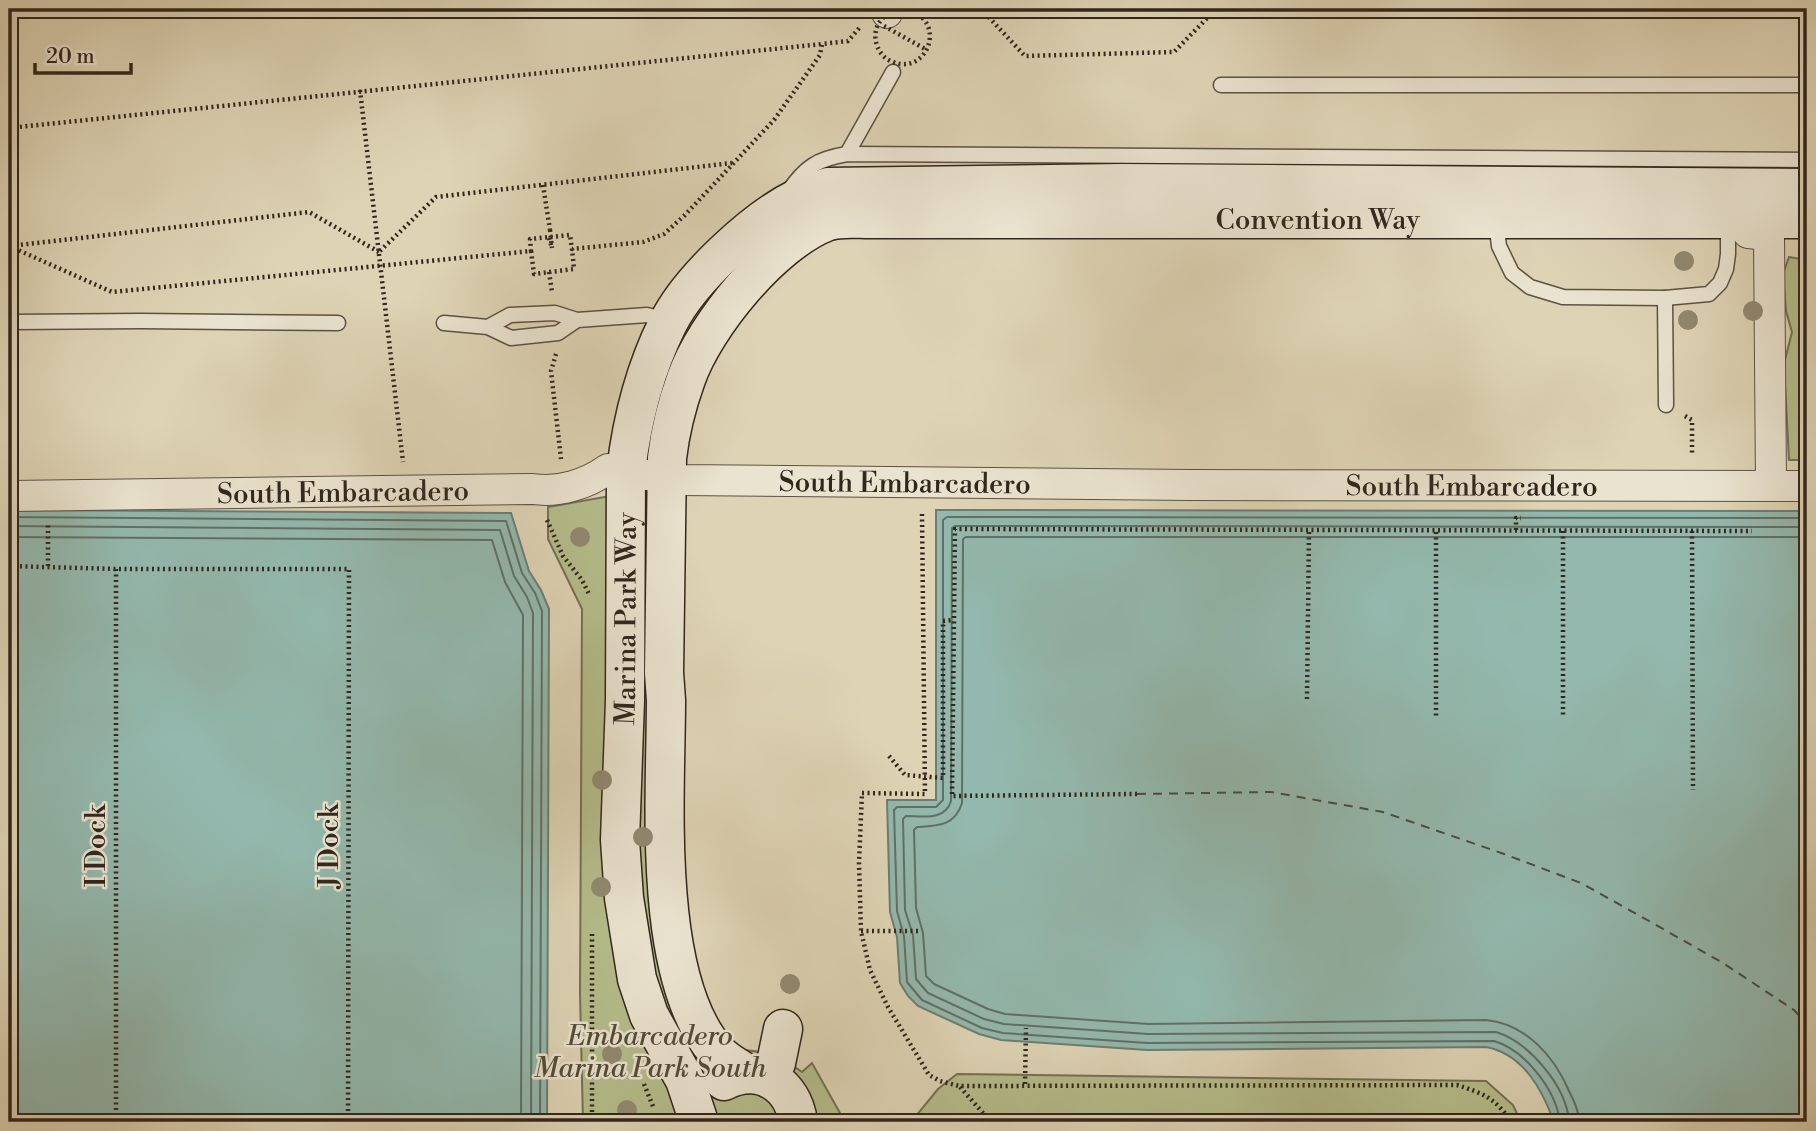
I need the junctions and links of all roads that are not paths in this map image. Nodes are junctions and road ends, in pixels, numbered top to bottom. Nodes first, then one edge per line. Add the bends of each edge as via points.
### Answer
1 (893, 72) dead end
2 (1222, 85) dead end
3 (1807, 85) edge
4 (847, 154) junction
5 (1807, 160) edge
6 (1069, 186) junction
7 (1807, 188) edge
8 (1731, 200) junction
9 (1496, 202) junction
10 (828, 204) junction
11 (775, 212) junction
12 (1807, 219) edge
13 (1665, 298) junction
14 (577, 320) junction
15 (669, 320) junction
16 (9, 322) edge
17 (338, 323) dead end
18 (444, 323) dead end
19 (488, 327) junction
20 (1666, 405) road end
21 (626, 471) junction
22 (668, 478) junction
23 (1771, 485) junction
24 (1807, 485) edge
25 (9, 496) edge
26 (783, 1029) dead end
27 (757, 1076) junction
28 (699, 1122) edge
29 (798, 1122) edge

1 - 4 lane
2 - 3 lane
4 - 6 lane
4 - 11 lane via 824,158 799,175
5 - 8 lane
6 - 8 lane via 1698,158
6 - 9 street, Convention Way
6 - 10 street, Convention Way via 869,219
7 - 8 street, Convention Way
8 - 9 street, Convention Way
8 - 12 street, Convention Way
8 - 13 lane via 1727,261 1720,283 1709,294
8 - 23 street via 1748,233 1769,235
9 - 13 lane via 1499,246 1512,273 1530,286 1563,297
10 - 11 street, Marina Park Way via 797,199
10 - 22 street, Marina Park Way via 799,237 771,259 705,340 679,404 669,443
11 - 15 street, Marina Park Way via 698,280
13 - 20 lane
14 - 15 lane via 647,315
14 - 19 lane via 555,313 510,314
14 - 19 lane via 558,333 511,338
15 - 21 street, Marina Park Way via 639,400
16 - 17 lane
18 - 19 lane
21 - 22 street, South Embarcadero
21 - 25 street, South Embarcadero via 608,469 592,480 554,488
21 - 28 street, Marina Park Way via 620,839 624,898 637,979 649,1015 685,1080
22 - 23 street, South Embarcadero via 1191,485
22 - 27 street, Marina Park Way via 664,673 667,896 694,1017 717,1052
23 - 24 street, South Embarcadero
26 - 27 street via 776,1063
27 - 28 street via 732,1077 719,1084 708,1094
27 - 29 street, Marina Park Way via 780,1085 790,1095

